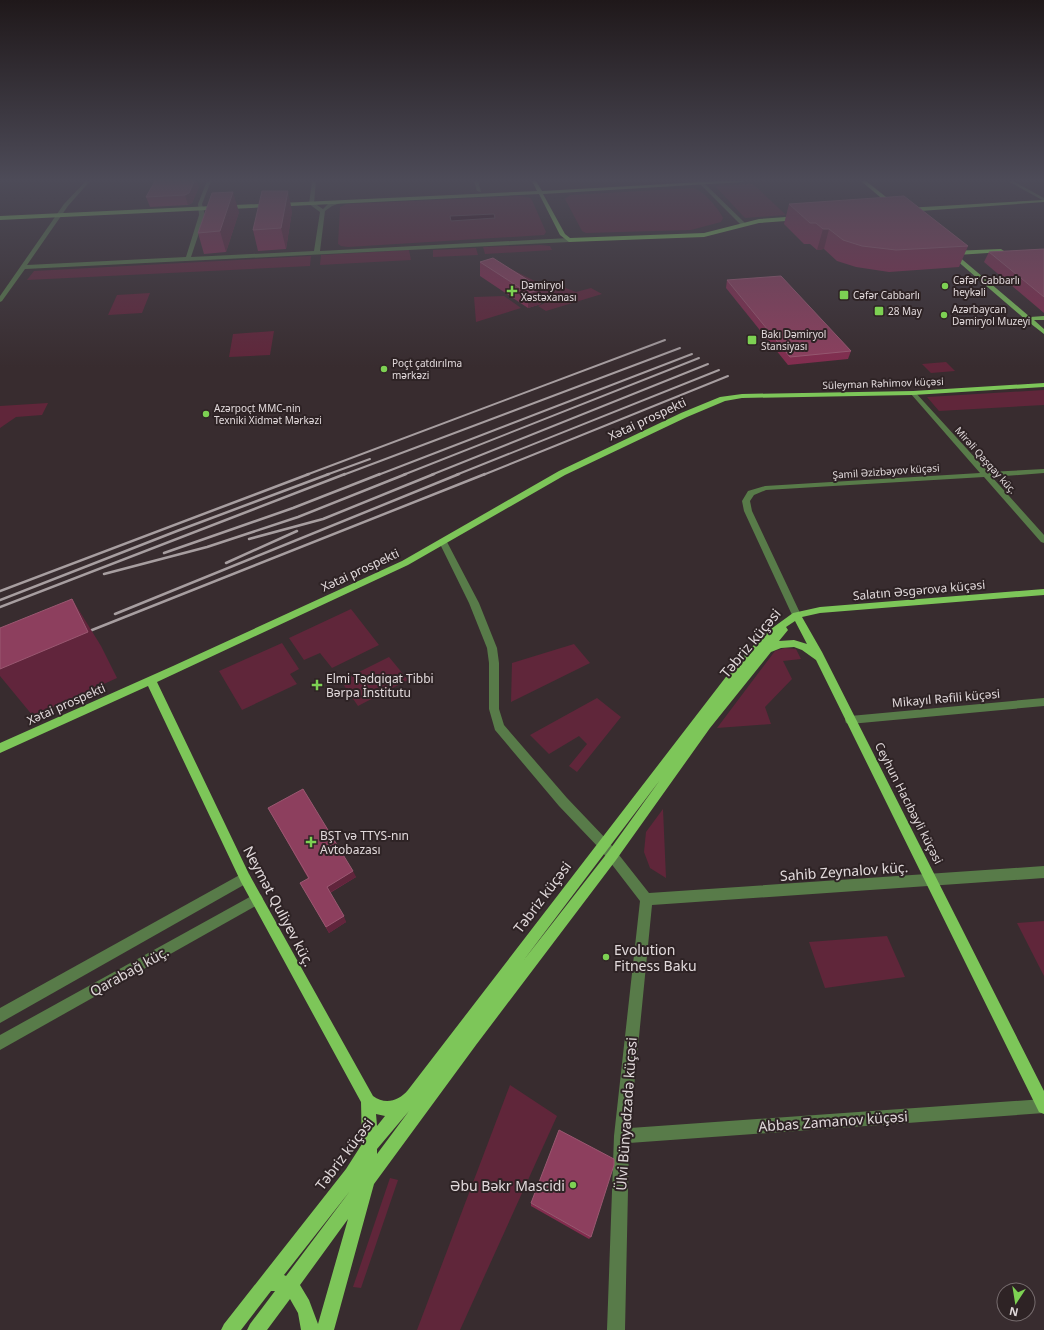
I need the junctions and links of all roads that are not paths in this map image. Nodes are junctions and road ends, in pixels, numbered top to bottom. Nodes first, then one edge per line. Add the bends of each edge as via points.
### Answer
1 (39, 243) edge
2 (193, 243) edge
3 (318, 243) edge
4 (505, 243) edge
5 (948, 249) edge
6 (1008, 251) edge
7 (317, 252) junction
8 (953, 254) junction
9 (188, 259) junction
10 (23, 267) junction
11 (0, 300) edge
12 (1044, 318) edge
13 (1028, 319) junction
14 (1044, 332) edge
15 (1044, 385) edge
16 (913, 393) junction
17 (723, 399) joint
18 (1044, 471) edge
19 (987, 474) junction
20 (748, 511) joint
21 (1044, 540) edge
22 (443, 542) junction
23 (1044, 592) edge
24 (796, 615) junction
25 (764, 652) junction
26 (824, 668) junction
27 (151, 681) junction
28 (1044, 702) edge
29 (850, 720) junction
30 (0, 748) edge
31 (608, 850) junction
32 (1044, 872) edge
33 (245, 878) junction
34 (931, 880) junction
35 (257, 899) junction
36 (646, 899) junction
37 (0, 1016) edge
38 (0, 1043) edge
39 (414, 1095) junction
40 (368, 1101) junction
41 (1044, 1106) edge
42 (622, 1136) junction
43 (370, 1146) junction
44 (367, 1180) junction
45 (267, 1282) junction
46 (289, 1286) junction
47 (230, 1330) edge
48 (256, 1330) edge
49 (310, 1330) edge
50 (325, 1330) edge
51 (616, 1330) edge

1 - 10 street
2 - 9 street
3 - 7 street
4 - 7 street
5 - 8 main road
6 - 8 main road
7 - 9 street
8 - 13 main road
9 - 10 street
10 - 11 street
12 - 13 main road
13 - 14 main road
15 - 16 main road, Süleyman Rəhimov küçəsi
16 - 17 main road, Süleyman Rəhimov küçəsi via 742,396
16 - 19 street, Mirəli Qaşqay küç.
17 - 22 main road, Xətai prospekti via 562,473
18 - 19 street, Şamil Əzizbəyov küçəsi
19 - 20 street, Şamil Əzizbəyov küçəsi via 765,488 756,490 747,497
19 - 21 street, Mirəli Qaşqay küç.
20 - 24 street, Ceyhun Hacıbəyli küçəsi
22 - 27 main road, Xətai prospekti via 405,563
22 - 31 street via 474,603 492,648 494,709 499,727
23 - 24 main road, Salatın Əsgərova küçəsi via 820,610
24 - 25 main road, Təbriz küçəsi
24 - 26 main road, Ceyhun Hacıbəyli küçəsi
24 - 31 main road, Təbriz küçəsi via 766,637 736,672
25 - 26 main road via 778,644 806,646 813,651
25 - 31 main road, Təbriz küçəsi
26 - 29 main road, Ceyhun Hacıbəyli küçəsi
27 - 30 main road, Xətai prospekti
27 - 33 main road, Neymət Quliyev küç.
28 - 29 street, Mikayıl Rəfili küçəsi
29 - 34 main road, Ceyhun Hacıbəyli küçəsi
31 - 36 street
31 - 39 main road, Təbriz küçəsi
31 - 44 main road, Təbriz küçəsi
32 - 34 street, Sahib Zeynalov küç.
33 - 35 main road, Neymət Quliyev küç.
33 - 37 street, Qarabağ küç.
34 - 36 street, Sahib Zeynalov küç.
34 - 41 main road, Ceyhun Hacıbəyli küçəsi
35 - 38 street, Qarabağ küç.
35 - 40 main road, Neymət Quliyev küç.
36 - 42 street, Ülvi Bünyadzadə küçəsi
39 - 40 main road via 385,1110 375,1107
39 - 43 main road, Təbriz küçəsi
40 - 43 main road, Neymət Quliyev küç.
41 - 42 street, Abbas Zamanov küçəsi
42 - 51 street, Ülvi Bünyadzadə küçəsi
43 - 44 main road, Neymət Quliyev küç.
43 - 45 main road, Təbriz küçəsi via 352,1175
44 - 46 main road, Təbriz küçəsi
44 - 50 main road
45 - 46 main road
45 - 47 main road, Təbriz küçəsi
46 - 48 main road, Təbriz küçəsi
46 - 49 main road via 304,1305

